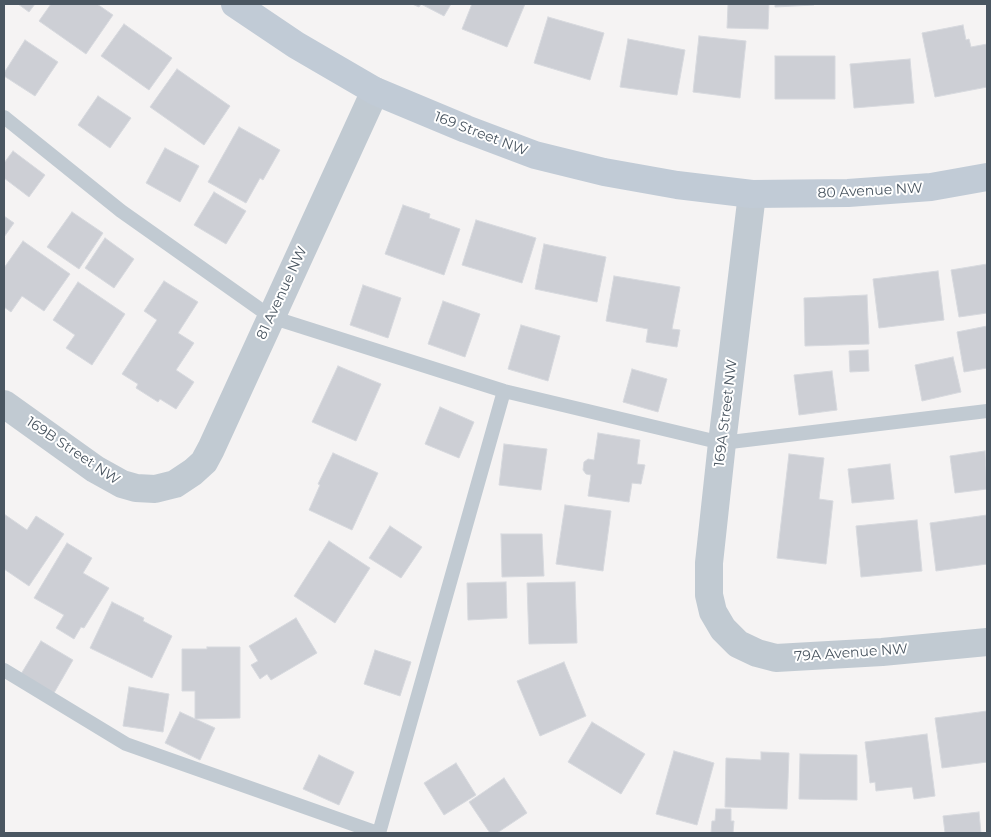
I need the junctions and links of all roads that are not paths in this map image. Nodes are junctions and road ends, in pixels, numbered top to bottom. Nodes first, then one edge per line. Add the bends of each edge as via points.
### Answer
1 (236, 4) edge
2 (375, 91) junction
3 (4, 117) edge
4 (987, 177) edge
5 (752, 194) junction
6 (271, 317) junction
7 (504, 391) junction
8 (4, 404) edge
9 (987, 411) edge
10 (722, 443) junction
11 (175, 484) joint
12 (723, 629) joint
13 (987, 642) edge
14 (4, 670) edge
15 (378, 833) edge

1 - 2 street, 169 Street NW via 296,45
2 - 5 street, 169 Street NW via 535,155 676,186
2 - 6 street, 81 Avenue NW
3 - 6 lane via 121,210
4 - 5 street, 80 Avenue NW via 931,188
5 - 10 street, 169A Street NW
6 - 7 lane
6 - 11 street, 81 Avenue NW via 204,462
7 - 10 lane
7 - 15 lane
8 - 11 street, 169B Street NW via 95,469 122,484 155,489
9 - 10 lane
10 - 12 street, 169A Street NW via 708,580 713,612
12 - 13 street, 79A Avenue NW via 738,644 776,658
14 - 15 lane via 126,744

